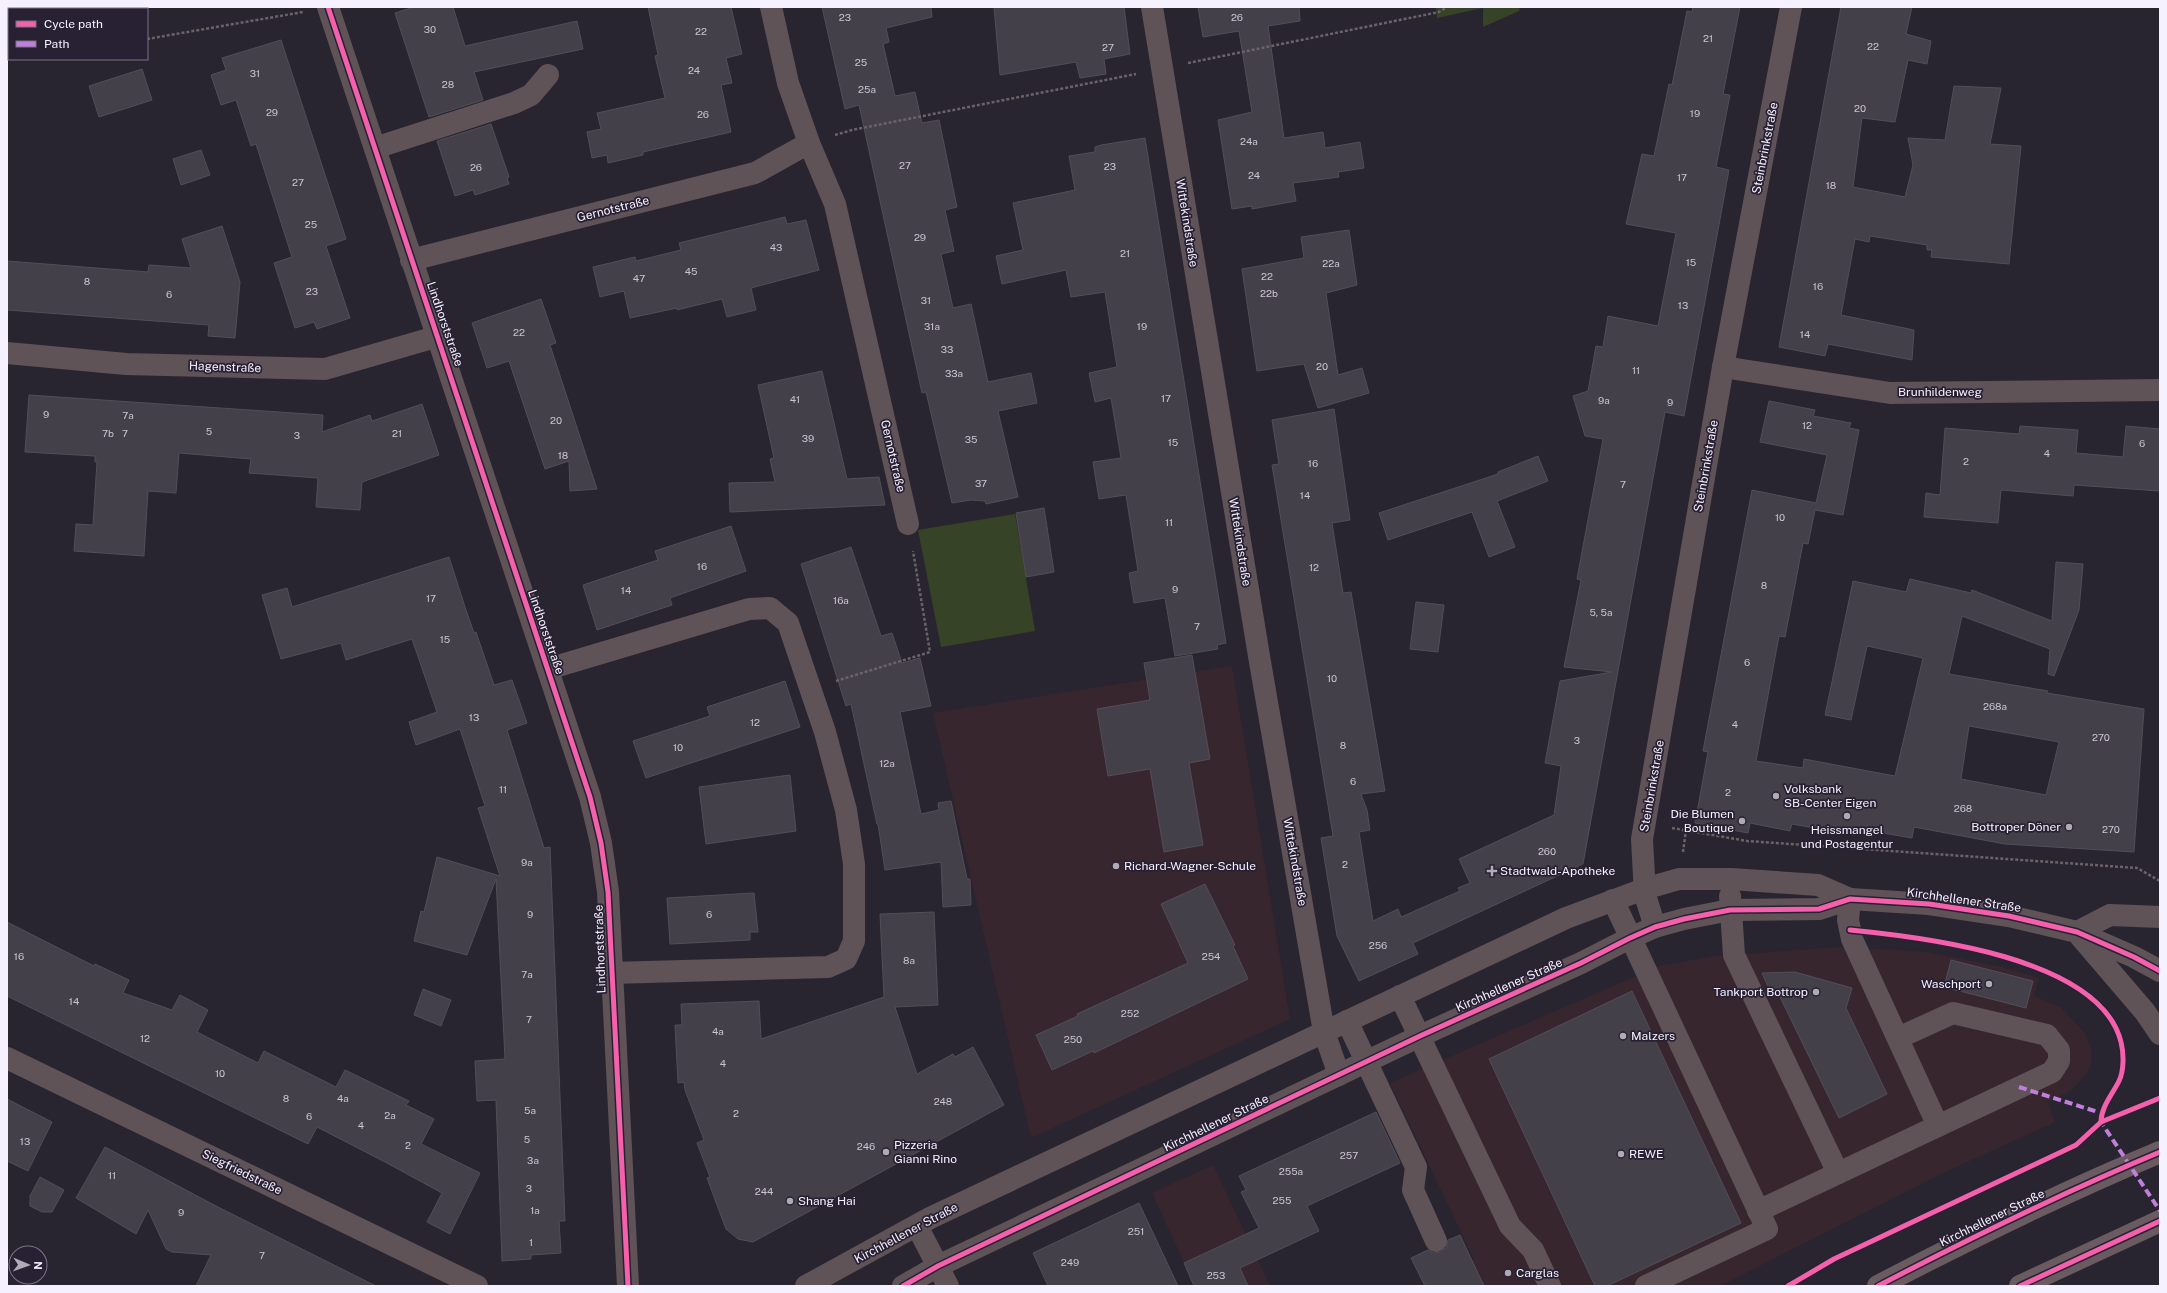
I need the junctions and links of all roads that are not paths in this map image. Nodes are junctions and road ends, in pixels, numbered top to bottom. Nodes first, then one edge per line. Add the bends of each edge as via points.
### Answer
1 (328, 7) edge
2 (771, 7) edge
3 (1152, 7) edge
4 (1791, 7) edge
5 (548, 75) dead end
6 (809, 143) junction
7 (375, 148) junction
8 (411, 260) junction
9 (439, 336) junction
10 (7, 353) edge
11 (1723, 367) junction
12 (2160, 390) edge
13 (908, 524) road end
14 (548, 669) junction
15 (1731, 879) junction
16 (1644, 889) junction
17 (1850, 899) junction
18 (1613, 900) junction
19 (1730, 910) junction
20 (2160, 917) edge
21 (1655, 926) junction
22 (2077, 932) junction
23 (1630, 938) junction
24 (2160, 971) edge
25 (611, 973) junction
26 (1400, 996) junction
27 (1347, 1021) junction
28 (1324, 1032) junction
29 (2160, 1034) edge
30 (1420, 1036) junction
31 (1898, 1038) junction
32 (7, 1058) edge
33 (1367, 1062) junction
34 (1339, 1075) junction
35 (1938, 1126) junction
36 (2160, 1152) edge
37 (1838, 1173) junction
38 (1758, 1211) junction
39 (2160, 1221) edge
40 (917, 1226) junction
41 (1436, 1241) dead end
42 (938, 1266) junction
43 (477, 1286) edge
44 (628, 1286) edge
45 (806, 1286) edge
46 (903, 1286) edge
47 (948, 1286) edge
48 (1550, 1286) edge
49 (1646, 1286) edge
50 (1878, 1286) edge
51 (2020, 1286) edge

1 - 7 street, Lindhorststraße
2 - 6 street, Gernotstraße via 788,83
3 - 28 street, Wittekindstraße via 1261,670
4 - 11 street, Steinbrinkstraße
5 - 7 street via 531,95 514,103
6 - 8 street, Gernotstraße via 755,173
6 - 13 street, Gernotstraße via 835,204
7 - 8 street, Lindhorststraße
8 - 9 street, Lindhorststraße
9 - 10 street, Hagenstraße via 325,370 126,364
9 - 14 street, Lindhorststraße
11 - 12 street, Brunhildenweg via 1890,393
11 - 16 street, Steinbrinkstraße via 1642,840
14 - 25 street, Lindhorststraße via 590,797 601,843 608,892
14 - 25 street, Lindhorststraße via 749,609 770,608 788,623 811,689 846,810 854,864 854,941 846,959 828,967
15 - 16 street, Kirchhellener Straße via 1679,879
15 - 17 street, Kirchhellener Straße via 1818,885
15 - 19 street
16 - 18 street, Kirchhellener Straße
16 - 21 street, Steinbrinkstraße
17 - 19 street, Kirchhellener Straße via 1820,909
17 - 22 street, Kirchhellener Straße via 1963,908 2045,923
17 - 31 street via 1848,920 1852,939
18 - 23 street
18 - 26 street, Kirchhellener Straße via 1566,918
19 - 21 street, Kirchhellener Straße
19 - 37 street via 1734,955
20 - 22 street via 2110,914
21 - 23 street, Kirchhellener Straße
22 - 24 street, Kirchhellener Straße
22 - 29 street via 2145,1012
23 - 30 street, Kirchhellener Straße
23 - 38 street
25 - 44 street, Lindhorststraße
26 - 27 street, Kirchhellener Straße
26 - 30 street
27 - 28 street, Kirchhellener Straße
27 - 33 street
28 - 34 street, Wittekindstraße
28 - 40 street, Kirchhellener Straße via 1126,1124
30 - 33 street, Kirchhellener Straße
30 - 48 street via 1510,1226 1533,1250
31 - 35 street
31 - 35 street via 1953,1013 2047,1035 2059,1050 2059,1061 2052,1072
32 - 43 street, Siegfriedstraße
33 - 34 street, Kirchhellener Straße
33 - 41 street via 1416,1167 1413,1190
34 - 42 street, Kirchhellener Straße
35 - 37 street
36 - 50 main road, Kirchhellener Straße via 1966,1240
37 - 38 street
38 - 49 street via 1767,1229
39 - 51 main road
40 - 42 street
40 - 45 street, Kirchhellener Straße
42 - 46 street, Kirchhellener Straße
42 - 47 street

